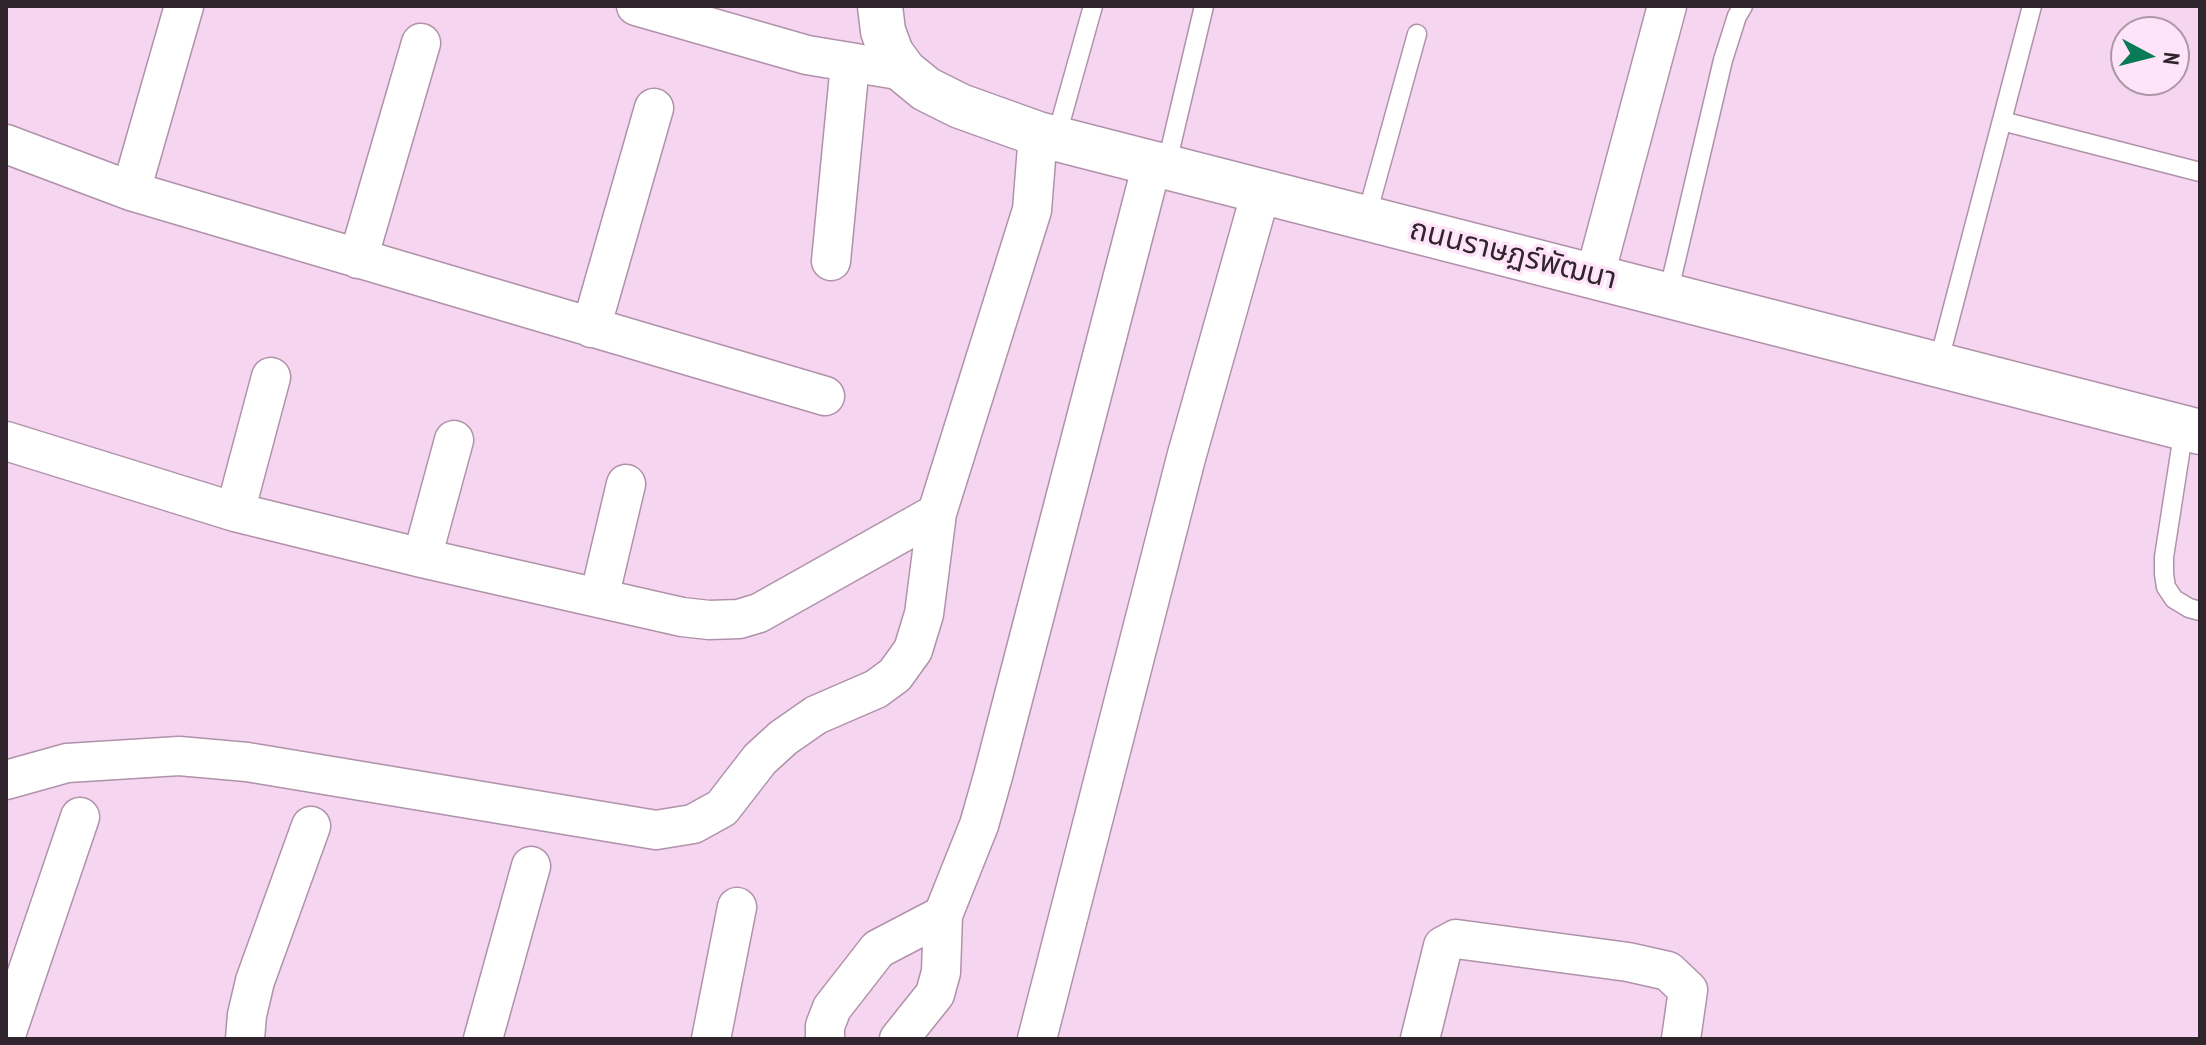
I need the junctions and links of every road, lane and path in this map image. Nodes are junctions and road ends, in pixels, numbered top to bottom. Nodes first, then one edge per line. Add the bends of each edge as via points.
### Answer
1 (184, 6) edge
2 (636, 6) edge
3 (880, 6) edge
4 (1093, 6) edge
5 (1204, 6) edge
6 (1667, 6) edge
7 (1743, 6) edge
8 (2032, 6) edge
9 (1417, 34) dead end
10 (421, 43) dead end
11 (850, 64) junction
12 (904, 71) junction
13 (654, 108) dead end
14 (2002, 121) junction
15 (1047, 136) junction
16 (6, 144) edge
17 (1159, 166) junction
18 (2200, 172) edge
19 (131, 191) junction
20 (1261, 192) junction
21 (1366, 218) junction
22 (358, 259) junction
23 (831, 261) dead end
24 (1595, 275) junction
25 (1668, 294) junction
26 (591, 328) junction
27 (1938, 364) junction
28 (271, 377) dead end
29 (825, 396) dead end
30 (2192, 430) edge
31 (454, 440) dead end
32 (6, 441) edge
33 (626, 484) dead end
34 (235, 512) junction
35 (937, 513) junction
36 (422, 558) junction
37 (599, 598) junction
38 (2200, 611) edge
39 (6, 780) edge
40 (80, 817) dead end
41 (311, 826) dead end
42 (531, 866) dead end
43 (737, 907) dead end
44 (943, 915) junction
45 (6, 1035) edge
46 (245, 1039) edge
47 (483, 1039) edge
48 (711, 1039) edge
49 (825, 1039) edge
50 (899, 1039) edge
51 (1037, 1039) edge
52 (1420, 1039) edge
53 (1681, 1039) edge

1 - 19 street
2 - 11 street
3 - 12 street, ถนนราษฏร์พัฒนา via 891,53
4 - 15 lane
5 - 17 lane
6 - 24 street
7 - 25 lane via 1719,75
8 - 14 lane
9 - 21 lane
10 - 22 street
11 - 12 street
11 - 23 street
12 - 15 street, ถนนราษฏร์พัฒนา via 960,106
13 - 26 street
14 - 18 lane
14 - 27 lane
15 - 17 street, ถนนราษฏร์พัฒนา
15 - 35 street via 1032,210
16 - 19 street
17 - 20 street, ถนนราษฏร์พัฒนา
17 - 44 street via 979,825
19 - 22 street
20 - 21 street, ถนนราษฏร์พัฒนา
20 - 51 street via 1186,458
21 - 24 street, ถนนราษฏร์พัฒนา
22 - 26 street
24 - 25 street, ถนนราษฏร์พัฒนา
25 - 27 street, ถนนราษฏร์พัฒนา
26 - 29 street
27 - 30 street, ถนนราษฏร์พัฒนา
28 - 34 street
30 - 38 lane via 2164,574 2174,599
31 - 36 street
32 - 34 street
33 - 37 street
34 - 36 street
35 - 37 street via 804,589 739,619 682,617
35 - 39 street via 924,614 913,650 895,675 783,738 722,808 693,824 656,830 247,762 179,756 67,763
36 - 37 street
40 - 45 street
41 - 46 street via 255,981
42 - 47 street
43 - 48 street
44 - 49 street via 878,949 832,1008
44 - 50 street via 935,994
52 - 53 street via 1443,946 1456,939 1668,971 1688,990

